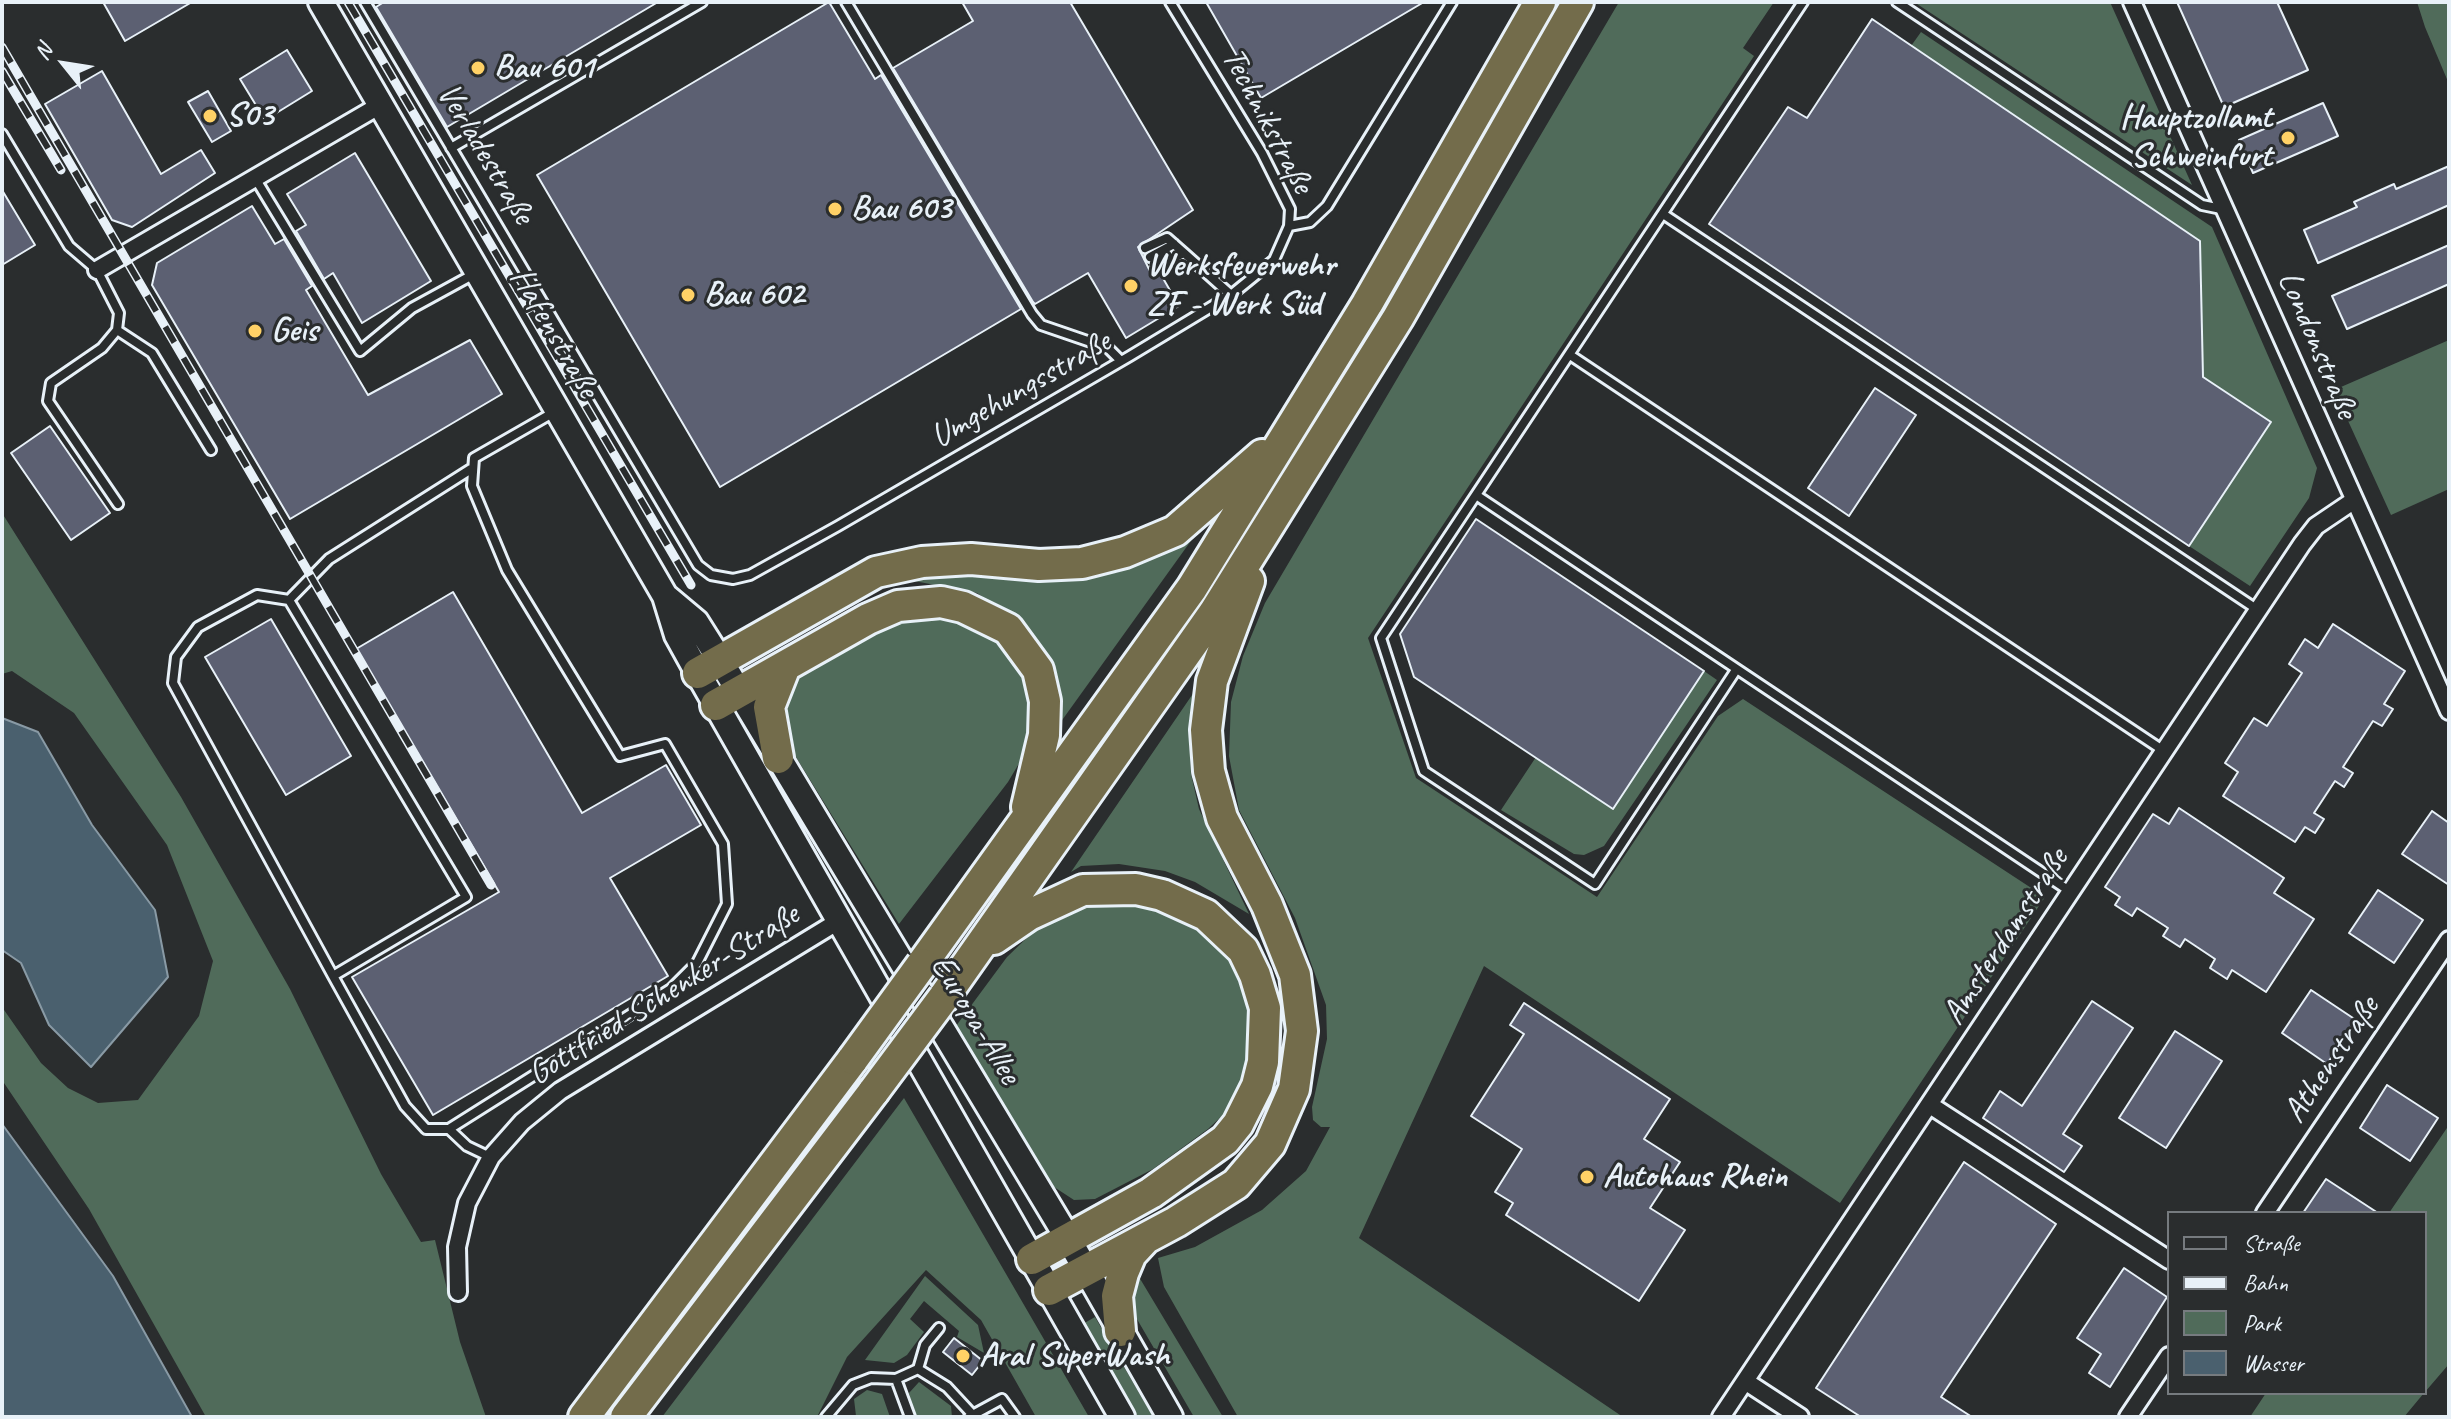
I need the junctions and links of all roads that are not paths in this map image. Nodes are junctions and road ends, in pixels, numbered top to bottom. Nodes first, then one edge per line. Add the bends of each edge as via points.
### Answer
1 (321, 2) edge
2 (365, 2) edge
3 (702, 2) edge
4 (846, 2) edge
5 (1170, 2) edge
6 (1452, 2) edge
7 (1540, 2) edge
8 (1578, 2) edge
9 (1803, 2) edge
10 (1897, 2) edge
11 (2132, 2) edge
12 (382, 104) junction
13 (2, 134) edge
14 (451, 148) junction
15 (254, 176) junction
16 (2227, 211) junction
17 (1663, 214) junction
18 (1289, 226) junction
19 (1148, 252) dead end
20 (1184, 253) junction
21 (1156, 267) dead end
22 (97, 270) junction
23 (480, 271) junction
24 (1231, 295) junction
25 (117, 330) junction
26 (1570, 355) junction
27 (1121, 361) junction
28 (558, 409) junction
29 (1295, 423) junction
30 (211, 450) dead end
31 (471, 469) junction
32 (1476, 495) junction
33 (2353, 501) junction
34 (118, 504) dead end
35 (1270, 523) junction
36 (711, 575) joint
37 (289, 600) junction
38 (2258, 610) junction
39 (709, 667) junction
40 (784, 669) junction
41 (1736, 670) junction
42 (728, 699) junction
43 (2449, 711) edge
44 (2164, 751) junction
45 (778, 758) junction
46 (1019, 832) junction
47 (2071, 892) junction
48 (837, 922) junction
49 (2449, 940) edge
50 (976, 952) junction
51 (333, 976) junction
52 (1930, 1105) junction
53 (449, 1129) junction
54 (491, 1157) junction
55 (2266, 1211) edge
56 (1145, 1239) junction
57 (1069, 1240) junction
58 (1032, 1259) junction
59 (2167, 1259) edge
60 (1085, 1269) junction
61 (1049, 1290) junction
62 (458, 1292) dead end
63 (939, 1328) dead end
64 (1120, 1331) junction
65 (2167, 1359) edge
66 (918, 1369) junction
67 (896, 1379) junction
68 (1745, 1381) junction
69 (1117, 1411) edge
70 (970, 1416) edge
71 (584, 1417) edge
72 (626, 1417) edge
73 (826, 1417) edge
74 (910, 1417) edge
75 (1015, 1417) edge
76 (1170, 1417) edge
77 (1721, 1417) edge
78 (1800, 1417) edge
79 (2128, 1417) edge

1 - 12 street, Hafenstraße
2 - 14 lane, Verladestraße
3 - 14 lane
4 - 27 lane via 1032,314 1041,325 1108,348
5 - 18 lane, Technikstraße via 1262,153 1290,209
6 - 18 lane via 1335,194 1310,222
7 - 29 highway
8 - 35 highway via 1429,265
9 - 17 lane
10 - 16 lane via 2202,205
11 - 16 street, Londonstraße
12 - 15 street
12 - 23 street, Hafenstraße
13 - 22 lane via 69,246
14 - 36 lane, Verladestraße via 698,565
15 - 22 street
15 - 23 lane via 360,351 412,308
16 - 33 street, Londonstraße
17 - 26 lane
17 - 38 lane
18 - 24 lane, Umgehungsstraße via 1274,260
19 - 20 lane via 1162,238
20 - 21 lane
20 - 24 lane
22 - 25 lane via 119,313
23 - 28 street, Hafenstraße
24 - 27 lane, Umgehungsstraße
25 - 30 lane via 152,353
25 - 34 lane via 102,348 51,383 48,401
26 - 32 lane
26 - 44 lane
27 - 36 lane, Umgehungsstraße via 750,575
28 - 31 lane via 474,458
28 - 39 street, Hafenstraße via 665,596 696,622
29 - 39 highway via 1175,531 1125,552 1082,563 971,559 876,572
29 - 46 highway via 1192,588
31 - 37 lane via 329,559
31 - 53 lane via 472,486 507,570 620,756 665,744 723,844 727,904 697,963 671,989
32 - 41 lane
32 - 41 lane via 1381,638 1424,771 1437,780 1595,884
33 - 38 street, Amsterdamstraße via 2316,526
33 - 43 street, Londonstraße
35 - 50 highway via 1214,613
35 - 56 highway via 1212,681 1206,730 1209,771 1222,818 1267,905 1295,975 1302,1031 1299,1063 1285,1116 1253,1166 1212,1201
37 - 51 lane via 257,595 198,627 176,657 173,683
37 - 51 lane via 466,897
38 - 44 street, Amsterdamstraße
39 - 42 street, Europa-Allee
40 - 42 highway
40 - 45 highway via 769,707
40 - 46 highway via 898,606 941,602 1008,629 1038,670 1045,701 1037,776
41 - 47 lane
42 - 45 street, Europa-Allee
42 - 48 street, Europa-Allee
44 - 47 street, Amsterdamstraße
45 - 57 street, Europa-Allee
46 - 71 highway, bridge
47 - 52 street, Amsterdamstraße
48 - 54 street, Gottfried-Schenker-Straße via 560,1091
48 - 58 street, Europa-Allee
49 - 55 street, Athenstraße
50 - 57 highway via 1029,915 1083,890 1136,889 1206,915 1243,950 1255,975 1265,1008 1263,1062 1238,1124 1196,1164
50 - 72 highway, bridge
51 - 53 lane via 405,1106 426,1129
52 - 59 street
52 - 68 street, Amsterdamstraße
53 - 54 lane via 467,1146
54 - 62 street, Gottfried-Schenker-Straße via 461,1225 455,1265
56 - 60 highway
56 - 64 highway via 1123,1273 1117,1296
57 - 58 highway
57 - 60 street, Europa-Allee
58 - 61 street, Europa-Allee
60 - 61 highway
60 - 64 street, Europa-Allee
61 - 69 street, Europa-Allee
63 - 66 lane via 925,1345
64 - 76 street, Europa-Allee
65 - 79 street
66 - 67 lane
66 - 70 lane via 947,1387
67 - 73 lane via 871,1378 853,1385
67 - 74 lane
68 - 77 street, Amsterdamstraße
68 - 78 street
70 - 75 lane via 1002,1399

